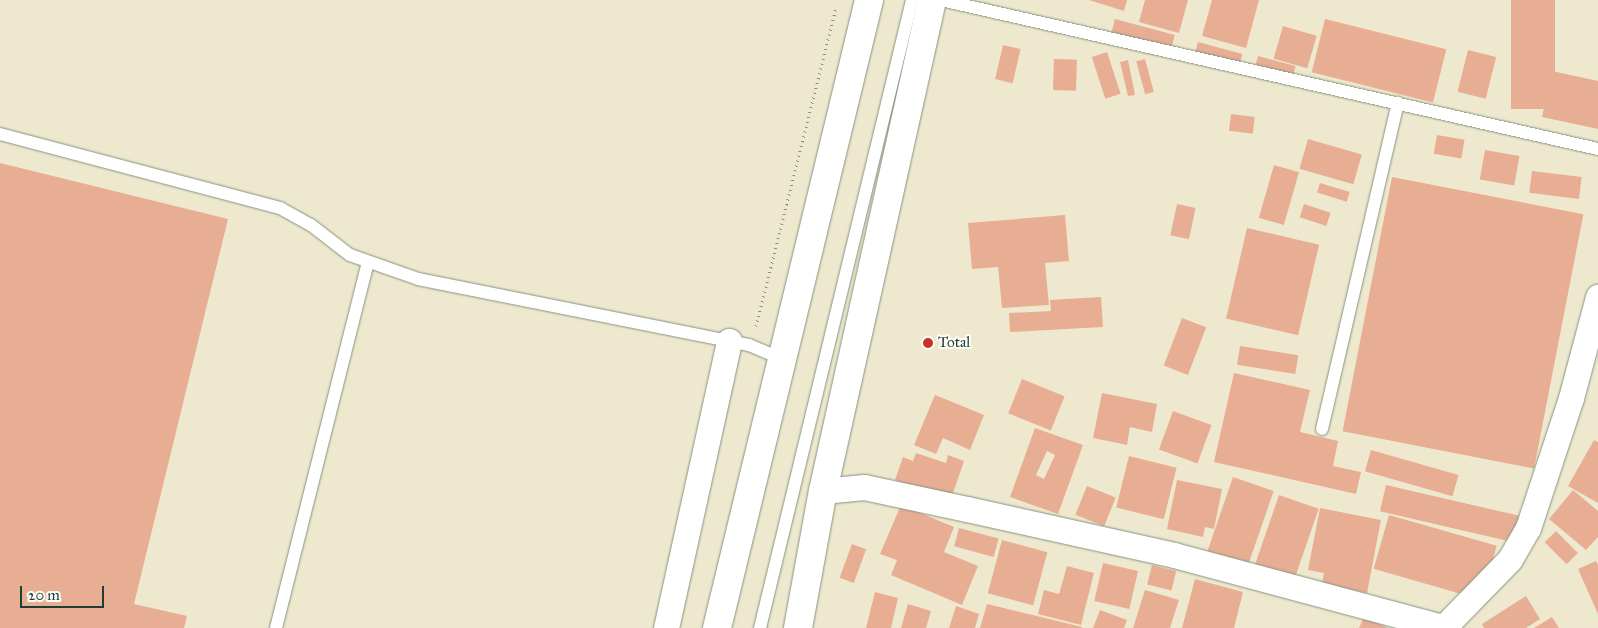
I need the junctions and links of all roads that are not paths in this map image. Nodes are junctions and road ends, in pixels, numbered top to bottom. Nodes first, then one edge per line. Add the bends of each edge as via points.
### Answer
1 (869, 0) edge
2 (912, 0) edge
3 (932, 0) edge
4 (941, 0) edge
5 (1398, 103) junction
6 (0, 134) edge
7 (1598, 149) edge
8 (368, 263) junction
9 (1598, 297) edge
10 (739, 343) junction
11 (784, 360) junction
12 (1322, 429) dead end
13 (822, 491) junction
14 (1443, 627) edge
15 (276, 628) edge
16 (666, 628) edge
17 (717, 628) edge
18 (760, 628) edge
19 (798, 628) edge

1 - 11 highway
2 - 18 lane
3 - 13 highway
4 - 5 lane
5 - 7 lane
5 - 12 lane
6 - 8 lane via 280,208
8 - 10 lane via 418,279
8 - 15 lane
9 - 14 street via 1571,398 1528,528 1510,559
10 - 11 lane
10 - 16 street
11 - 17 highway
13 - 14 street via 864,487 967,508 1210,564
13 - 19 highway

